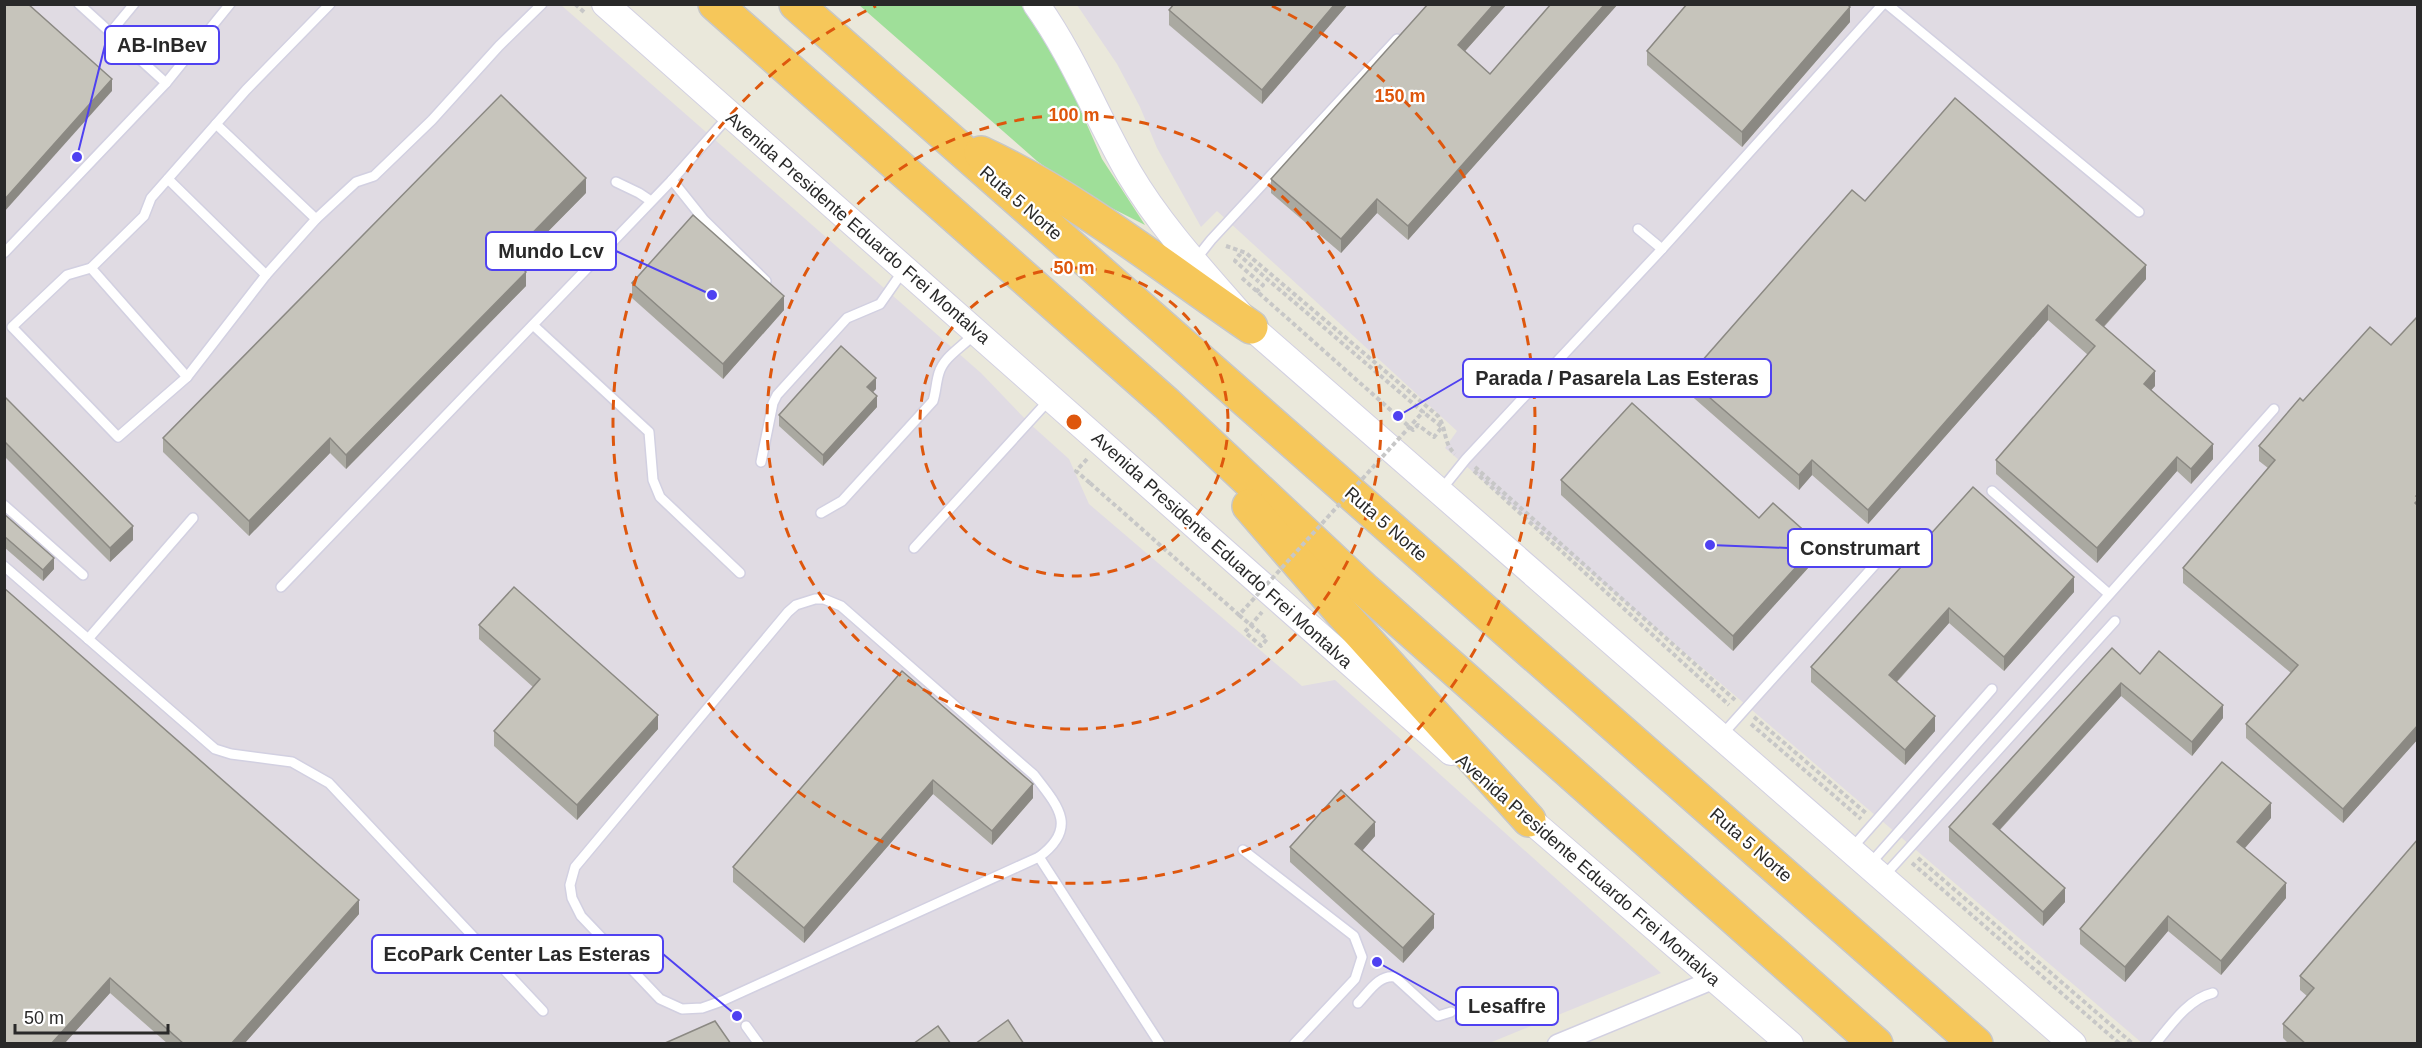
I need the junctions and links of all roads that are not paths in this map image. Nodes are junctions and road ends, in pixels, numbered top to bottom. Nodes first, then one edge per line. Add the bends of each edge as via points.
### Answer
1 (79, 4) edge
2 (134, 4) edge
3 (230, 4) edge
4 (330, 4) edge
5 (542, 4) edge
6 (604, 4) edge
7 (715, 4) edge
8 (796, 4) edge
9 (1036, 4) edge
10 (1885, 4) edge
11 (1405, 31) edge
12 (110, 33) junction
13 (166, 83) junction
14 (730, 115) junction
15 (216, 124) junction
16 (947, 137) junction
17 (168, 178) junction
18 (672, 180) junction
19 (616, 182) dead end
20 (651, 201) junction
21 (2139, 212) dead end
22 (316, 219) junction
23 (1638, 229) dead end
24 (1662, 249) junction
25 (4, 253) edge
26 (1194, 261) junction
27 (91, 268) junction
28 (904, 270) junction
29 (266, 275) junction
30 (774, 289) edge
31 (533, 326) junction
32 (1251, 327) junction
33 (976, 332) junction
34 (187, 377) junction
35 (1051, 399) junction
36 (1167, 404) junction
37 (2274, 409) dead end
38 (761, 462) dead end
39 (1440, 491) junction
40 (1992, 491) dead end
41 (4, 505) edge
42 (821, 513) dead end
43 (193, 518) dead end
44 (914, 548) dead end
45 (1887, 550) dead end
46 (4, 566) edge
47 (740, 573) dead end
48 (83, 575) dead end
49 (281, 587) dead end
50 (2109, 594) junction
51 (2115, 621) dead end
52 (88, 639) junction
53 (1992, 689) dead end
54 (1721, 736) junction
55 (1529, 820) junction
56 (1243, 850) dead end
57 (1039, 856) junction
58 (1867, 865) junction
59 (1715, 979) junction
60 (2213, 993) dead end
61 (1358, 1003) dead end
62 (543, 1011) dead end
63 (1451, 1012) dead end
64 (746, 1026) dead end
65 (1782, 1040) edge
66 (759, 1044) edge
67 (1160, 1044) edge
68 (1294, 1044) edge
69 (1557, 1044) edge
70 (1876, 1044) edge
71 (1976, 1044) edge
72 (2073, 1044) edge
73 (2155, 1044) edge

1 - 12 lane
2 - 12 lane
3 - 13 lane
4 - 15 lane
5 - 22 lane via 374,176 356,182
6 - 14 main road, Avenida Presidente Eduardo Frei Montalva
7 - 36 highway
8 - 16 highway, Ruta 5 Norte
9 - 26 main road via 1130,174
10 - 21 lane
10 - 24 lane
11 - 26 lane
12 - 13 lane
13 - 25 lane
14 - 18 lane
14 - 28 main road, Avenida Presidente Eduardo Frei Montalva
15 - 17 lane
15 - 22 lane
16 - 32 highway via 1029,176 1090,214
16 - 71 highway, Ruta 5 Norte
17 - 27 lane via 150,198 144,216
17 - 29 lane
18 - 20 lane
18 - 30 lane via 704,220
19 - 20 lane
20 - 31 lane
22 - 29 lane
23 - 24 lane
24 - 39 lane via 1464,460
26 - 32 main road
27 - 34 lane
27 - 34 lane via 67,275 12,327 118,437
28 - 33 main road, Avenida Presidente Eduardo Frei Montalva
28 - 38 lane via 880,304 847,318 777,395 772,403
29 - 34 lane
31 - 47 lane via 649,432 653,480 660,497
31 - 49 lane
32 - 39 main road
33 - 35 main road, Avenida Presidente Eduardo Frei Montalva
33 - 42 lane via 947,360 939,373 933,401 842,501
35 - 44 lane
35 - 55 main road, Avenida Presidente Eduardo Frei Montalva
36 - 55 highway via 1240,496
36 - 70 highway via 1365,590
37 - 50 lane
39 - 54 main road
40 - 50 lane
41 - 48 lane
43 - 52 lane
45 - 54 lane
46 - 52 lane
50 - 58 lane
51 - 58 lane via 1906,853
52 - 62 lane via 215,749 292,762 329,783
53 - 58 lane via 1873,824
54 - 58 main road
55 - 59 main road, Avenida Presidente Eduardo Frei Montalva
56 - 68 lane via 1354,936 1362,957 1355,978
57 - 57 lane via 1057,843 1062,825 1053,799 1034,775 841,606 815,598 788,612 576,867 570,885 581,916 660,999 682,1009 702,1008
57 - 67 lane
58 - 72 main road
59 - 65 main road, Avenida Presidente Eduardo Frei Montalva
59 - 69 street
60 - 73 lane via 2202,996 2180,1015
61 - 63 lane via 1389,976 1395,977 1438,1016
64 - 66 lane

